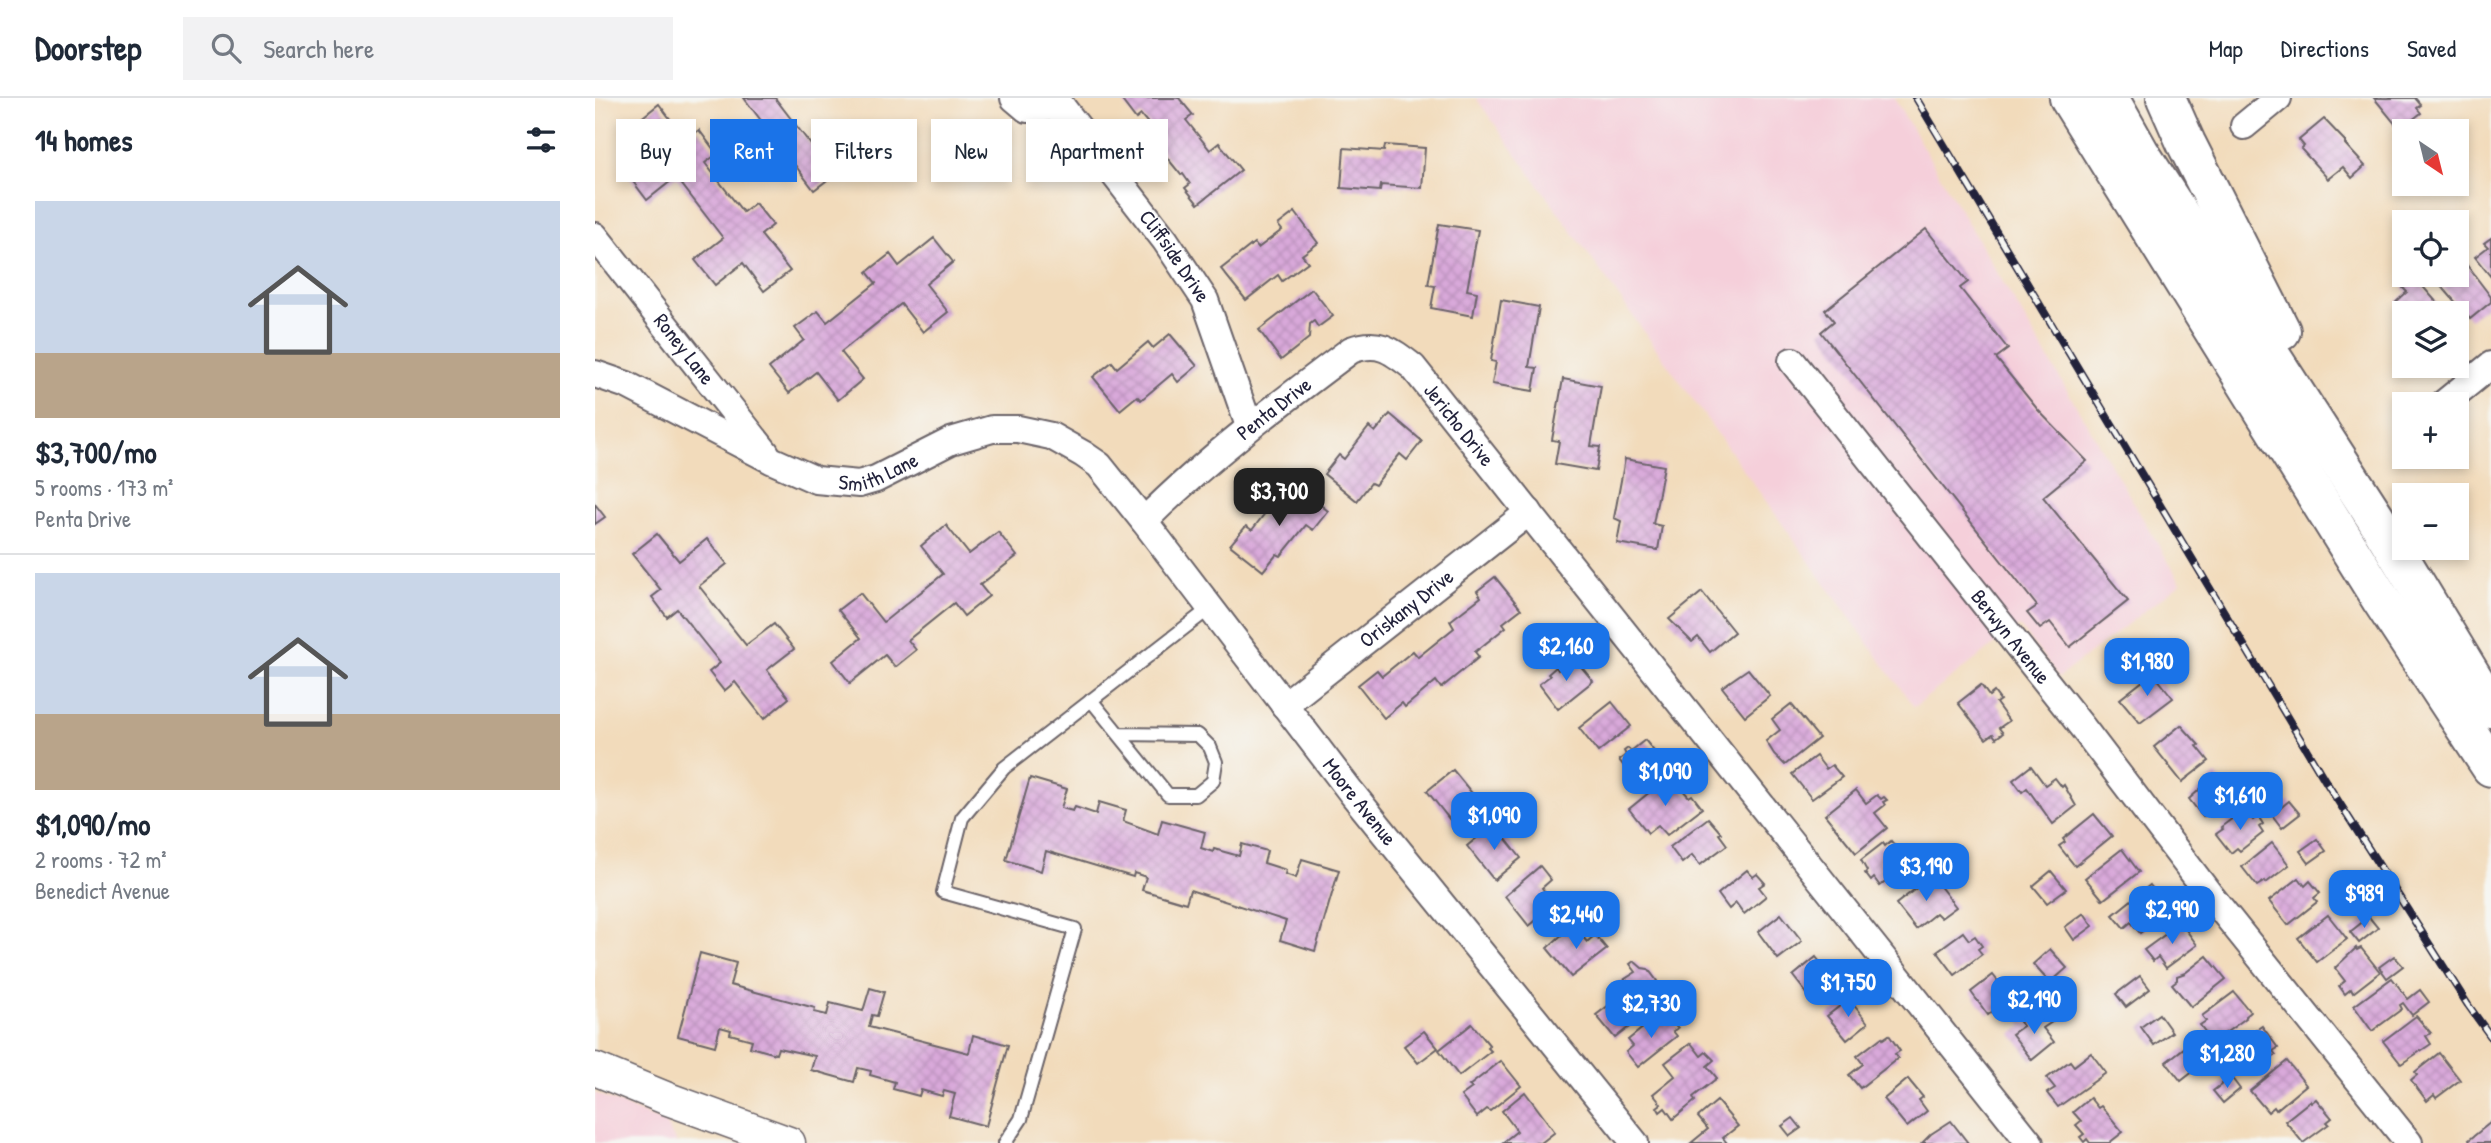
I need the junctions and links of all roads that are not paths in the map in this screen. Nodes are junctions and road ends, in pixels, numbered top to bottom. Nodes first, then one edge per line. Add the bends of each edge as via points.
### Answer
1 (1014, 98) edge
2 (2069, 98) edge
3 (2109, 98) edge
4 (2166, 98) edge
5 (2278, 98) edge
6 (1063, 103) edge
7 (2244, 126) dead end
8 (595, 236) edge
9 (1381, 347) joint
10 (1792, 361) dead end
11 (2491, 365) edge
12 (595, 374) edge
13 (2458, 392) edge
14 (1249, 426) junction
15 (771, 460) junction
16 (1529, 513) junction
17 (2375, 517) junction
18 (1144, 521) junction
19 (1210, 608) junction
20 (1091, 700) junction
21 (1284, 705) junction
22 (2491, 708) edge
23 (1119, 734) junction
24 (2491, 767) edge
25 (595, 1069) edge
26 (789, 1143) edge
27 (1005, 1143) edge
28 (1635, 1143) edge
29 (2030, 1143) edge
30 (2409, 1143) edge

1 - 6 street, Cliffside Drive via 1027,109
2 - 24 highway via 2380,598
3 - 17 highway
4 - 17 highway
5 - 7 street
6 - 14 street, Cliffside Drive via 1205,300
8 - 15 street, Roney Lane
9 - 14 street, Penta Drive via 1365,345 1351,350
9 - 16 street, Jericho Drive via 1413,367
10 - 30 street, Berwyn Avenue
11 - 13 street
12 - 15 street, Smith Lane via 628,385
14 - 18 street, Penta Drive
15 - 18 street, Smith Lane via 816,480 859,484 951,441 992,429 1018,429 1051,436 1083,454
16 - 21 street, Oriskany Drive
16 - 29 street, Jericho Drive
17 - 22 highway
18 - 19 street, Moore Avenue
19 - 20 lane
19 - 21 street, Moore Avenue
20 - 23 lane
20 - 27 lane via 1004,768 962,818 943,892 1075,929 1021,1119
21 - 28 street, Moore Avenue
23 - 23 lane via 1168,795 1196,795 1213,780 1216,762 1198,735
25 - 26 street

